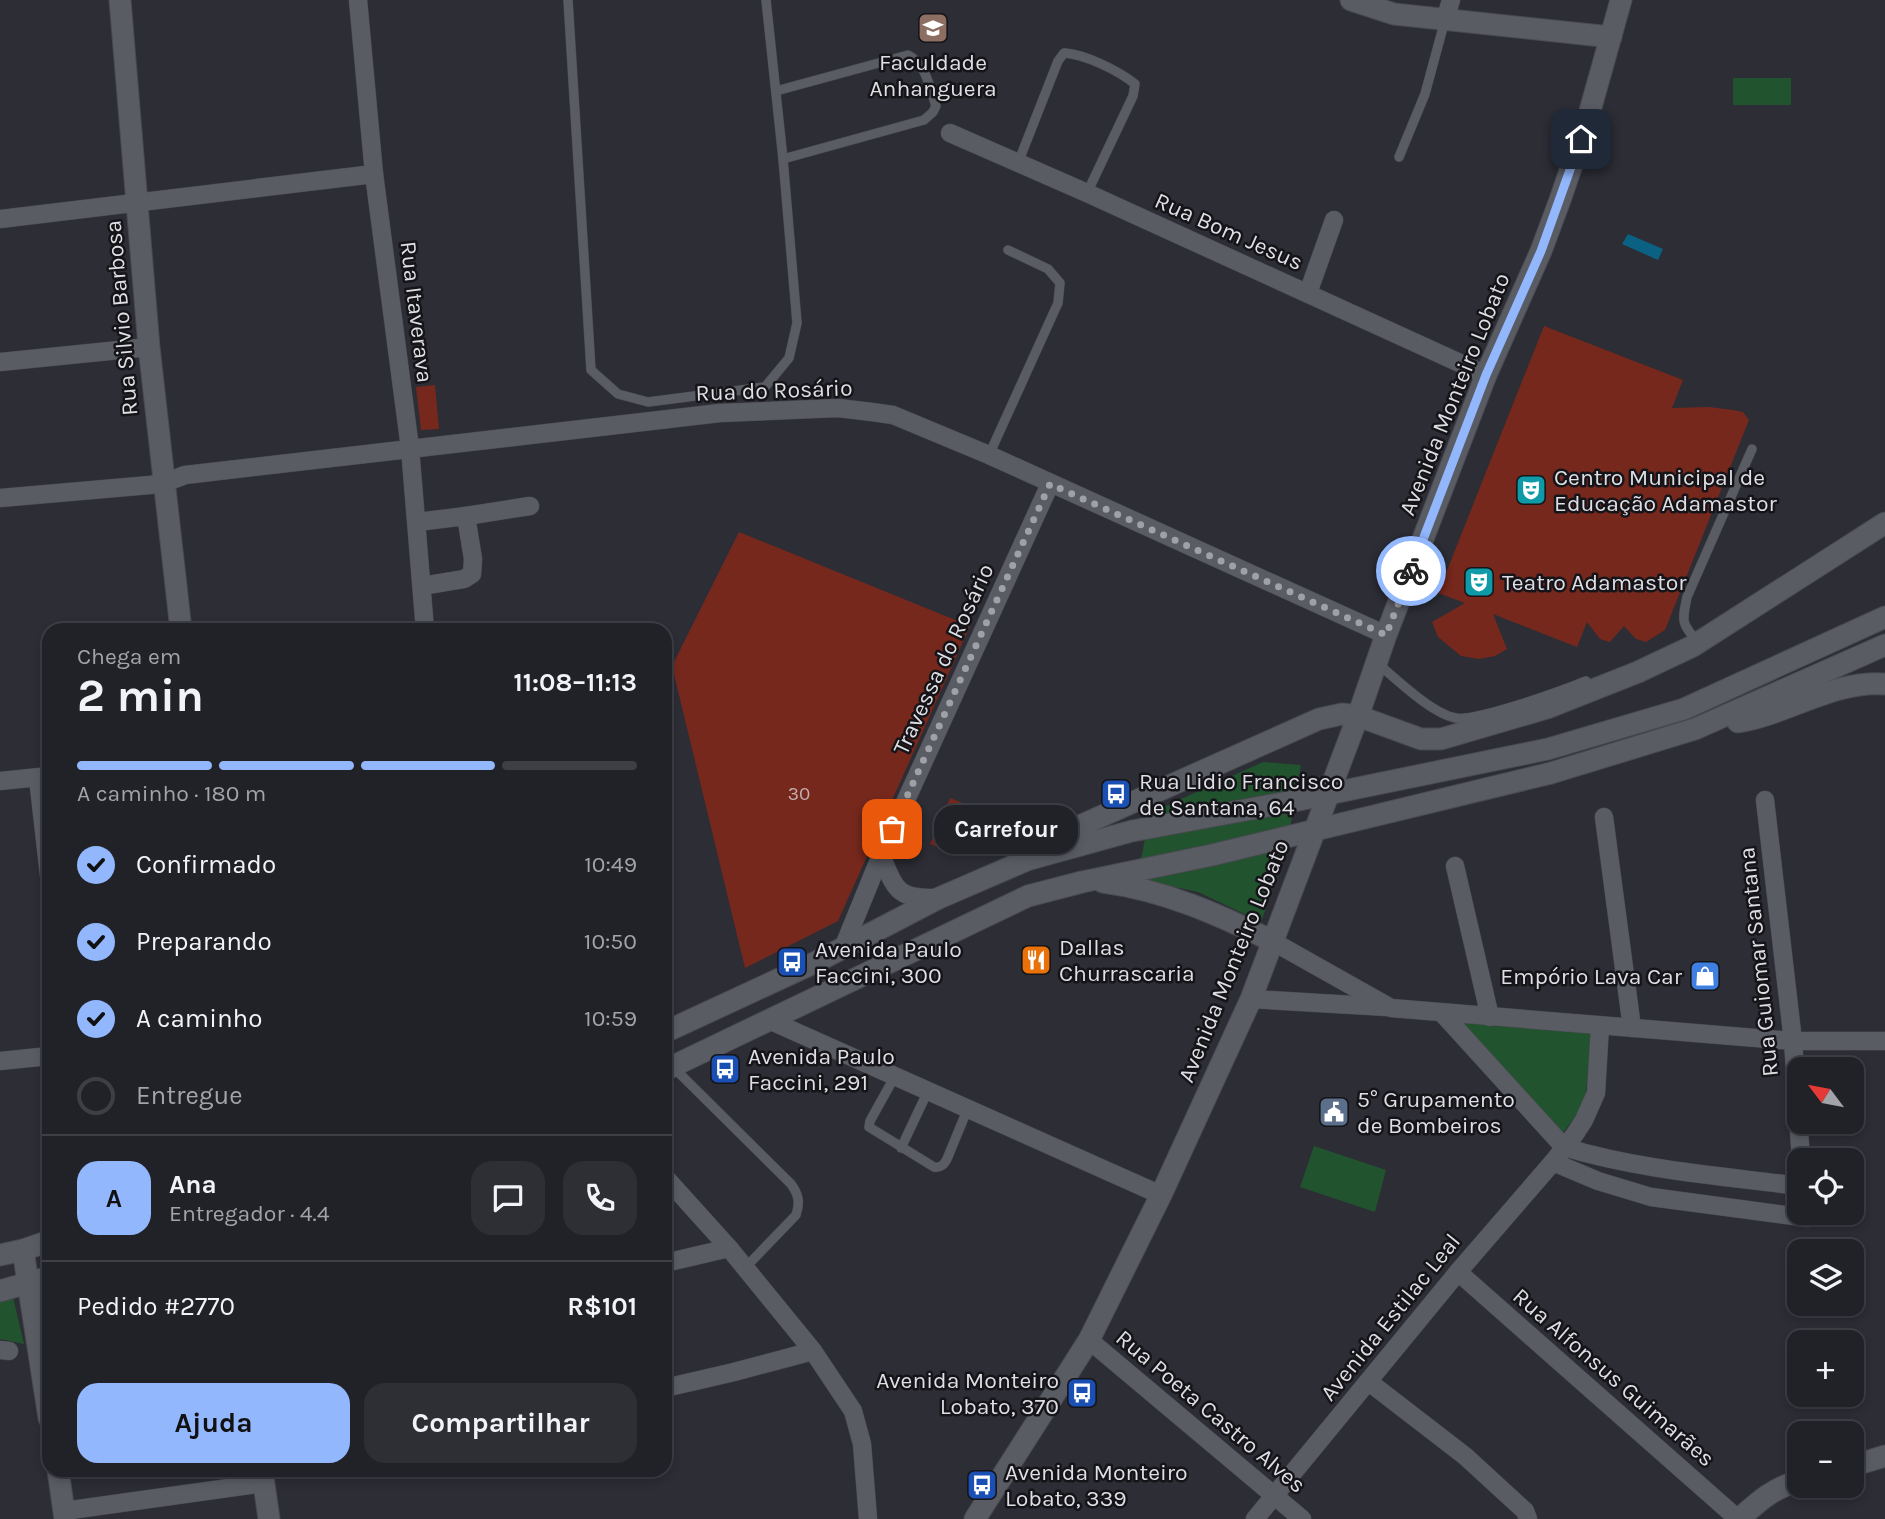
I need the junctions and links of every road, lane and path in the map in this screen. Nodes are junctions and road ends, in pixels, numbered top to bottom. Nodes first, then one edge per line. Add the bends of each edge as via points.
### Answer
1 (120, 0) edge
2 (358, 0) edge
3 (568, 0) edge
4 (766, 0) edge
5 (1351, 0) edge
6 (1621, 0) edge
7 (1448, 10) edge
8 (1611, 37) junction
9 (776, 91) junction
10 (950, 134) dead end
11 (1399, 157) dead end
12 (783, 159) junction
13 (1018, 163) junction
14 (374, 174) junction
15 (1087, 193) junction
16 (137, 202) junction
17 (0, 219) edge
18 (1334, 219) dead end
19 (1008, 250) dead end
20 (1308, 293) junction
21 (149, 347) junction
22 (0, 362) edge
23 (1486, 375) junction
24 (410, 448) junction
25 (1752, 449) dead end
26 (989, 455) junction
27 (164, 483) junction
28 (1050, 484) junction
29 (0, 498) edge
30 (530, 506) dead end
31 (466, 516) junction
32 (417, 522) junction
33 (1885, 523) edge
34 (422, 586) junction
35 (1885, 617) edge
36 (180, 623) edge
37 (425, 623) edge
38 (1386, 635) junction
39 (1695, 644) junction
40 (1885, 645) edge
41 (1647, 656) dead end
42 (1376, 662) junction
43 (1593, 679) dead end
44 (1885, 684) edge
45 (1359, 716) junction
46 (1695, 729) junction
47 (42, 777) edge
48 (0, 781) edge
49 (1328, 793) junction
50 (1765, 800) dead end
51 (1604, 817) dead end
52 (1315, 830) junction
53 (881, 855) junction
54 (1027, 860) junction
55 (1455, 866) dead end
56 (1093, 880) junction
57 (939, 898) junction
58 (1272, 941) junction
59 (843, 948) junction
60 (816, 962) junction
61 (1251, 999) junction
62 (1391, 1008) junction
63 (1442, 1013) junction
64 (1490, 1017) junction
65 (699, 1018) junction
66 (769, 1020) junction
67 (1600, 1026) junction
68 (1632, 1028) junction
69 (672, 1029) edge
70 (1793, 1041) junction
71 (1885, 1041) edge
72 (714, 1047) junction
73 (672, 1055) edge
74 (42, 1057) edge
75 (672, 1060) edge
76 (0, 1061) edge
77 (672, 1065) edge
78 (895, 1076) junction
79 (928, 1091) junction
80 (968, 1108) junction
81 (901, 1147) junction
82 (1800, 1148) edge
83 (1559, 1154) junction
84 (1787, 1184) edge
85 (672, 1185) edge
86 (1161, 1195) junction
87 (1787, 1214) edge
88 (42, 1243) edge
89 (0, 1248) edge
90 (729, 1248) junction
91 (23, 1250) junction
92 (0, 1255) edge
93 (672, 1261) edge
94 (745, 1268) junction
95 (1458, 1272) junction
96 (39, 1280) edge
97 (0, 1291) edge
98 (42, 1332) edge
99 (1089, 1340) junction
100 (813, 1351) junction
101 (1369, 1382) junction
102 (672, 1386) edge
103 (1885, 1456) edge
104 (1864, 1462) edge
105 (59, 1477) edge
106 (258, 1477) edge
107 (263, 1477) edge
108 (1787, 1484) edge
109 (1275, 1495) junction
110 (65, 1515) edge
111 (269, 1519) edge
112 (868, 1519) edge
113 (975, 1519) edge
114 (1255, 1519) edge
115 (1302, 1519) edge
116 (1528, 1519) edge
117 (1738, 1519) edge

1 - 16 main road, Rua Silvio Barbosa
2 - 14 street, Rua Itaverava
3 - 12 lane via 591,370 618,394 648,402 765,387 789,358 797,323
4 - 9 lane
5 - 7 main road via 1394,14
6 - 8 main road, Avenida Monteiro Lobato
7 - 8 main road
7 - 11 lane via 1425,94
8 - 23 main road, Avenida Monteiro Lobato via 1560,200
9 - 12 lane
9 - 12 lane via 908,55 922,66 936,106 924,120
10 - 13 street, Rua Bom Jesus
13 - 15 street, Rua Bom Jesus
13 - 15 lane via 1058,61 1064,53 1076,54 1135,84
14 - 16 street
14 - 24 street, Rua Itaverava
15 - 20 street, Rua Bom Jesus
16 - 17 street
16 - 21 main road, Rua Silvio Barbosa
18 - 20 street
19 - 26 lane via 1048,269 1060,283 1058,303
20 - 23 street, Rua Bom Jesus
21 - 22 street
21 - 27 main road, Rua Silvio Barbosa
23 - 38 main road, Avenida Monteiro Lobato
24 - 26 street, Rua do Rosário via 720,413 838,408 893,415
24 - 27 street, Rua do Rosário via 185,475
24 - 32 street, Rua Itaverava
25 - 39 lane via 1687,597 1683,616
26 - 28 street, Rua do Rosário
27 - 29 street, Rua do Rosário
27 - 36 main road, Rua Silvio Barbosa
28 - 38 street, Rua do Rosário
28 - 53 street, Travessa do Rosário
30 - 31 street
31 - 32 street
31 - 34 street via 472,574
32 - 34 street, Rua Itaverava
33 - 39 main road
34 - 37 street, Rua Itaverava
35 - 49 main road via 1684,709 1548,749
38 - 42 main road, Avenida Monteiro Lobato
39 - 41 lane
39 - 45 main road via 1547,708 1441,739 1421,739
40 - 46 main road
42 - 43 lane via 1432,706 1457,719
42 - 45 main road, Avenida Monteiro Lobato
44 - 46 main road via 1849,686 1745,721
45 - 49 main road, Avenida Monteiro Lobato
45 - 54 main road via 1319,719 1055,837
46 - 52 main road via 1550,773
47 - 48 street
49 - 52 main road, Avenida Monteiro Lobato
49 - 54 main road via 1132,831
50 - 70 street, Rua Guiomar Santana
51 - 68 street
52 - 56 main road
52 - 58 main road, Avenida Monteiro Lobato
53 - 57 street via 900,891
53 - 59 street, Travessa do Rosário
54 - 57 main road
55 - 64 street
56 - 58 main road via 1183,901
56 - 66 main road via 1028,896
57 - 59 main road
58 - 61 main road, Avenida Monteiro Lobato
58 - 62 street
59 - 60 main road
60 - 65 main road
60 - 72 main road via 818,975 808,988 730,1027
61 - 62 street
61 - 86 main road, Avenida Monteiro Lobato
62 - 63 street
63 - 64 street
63 - 83 street
64 - 67 street
65 - 69 main road
65 - 73 main road
66 - 72 main road
66 - 78 street
67 - 68 street
67 - 83 street, Avenida Estilac Leal via 1596,1093 1584,1120
68 - 70 street
70 - 71 street
70 - 82 street, Rua Guiomar Santana
72 - 75 main road
74 - 76 street
77 - 94 lane via 797,1192 796,1216
78 - 79 street
78 - 81 lane via 869,1127
79 - 80 street
79 - 81 lane
80 - 81 lane via 943,1166 934,1167
80 - 86 street
83 - 84 street
83 - 87 street via 1598,1181 1651,1197
83 - 95 street, Avenida Estilac Leal
85 - 90 street
86 - 99 main road, Avenida Monteiro Lobato
88 - 91 main road
89 - 91 main road
90 - 93 street
90 - 94 street
91 - 92 main road
91 - 96 main road
94 - 100 street
95 - 101 street, Avenida Estilac Leal
95 - 117 street, Rua Alfonsus Guimarães
96 - 97 main road
96 - 98 main road
99 - 109 street, Rua Poeta Castro Alves
99 - 113 main road, Avenida Monteiro Lobato
100 - 102 street
100 - 112 street via 853,1411 862,1444
101 - 109 street, Avenida Estilac Leal
101 - 116 street via 1465,1456 1525,1511
103 - 104 main road
105 - 110 main road
106 - 110 street
107 - 111 main road
108 - 117 main road via 1765,1495
109 - 114 street, Avenida Estilac Leal
109 - 115 street, Rua Poeta Castro Alves

